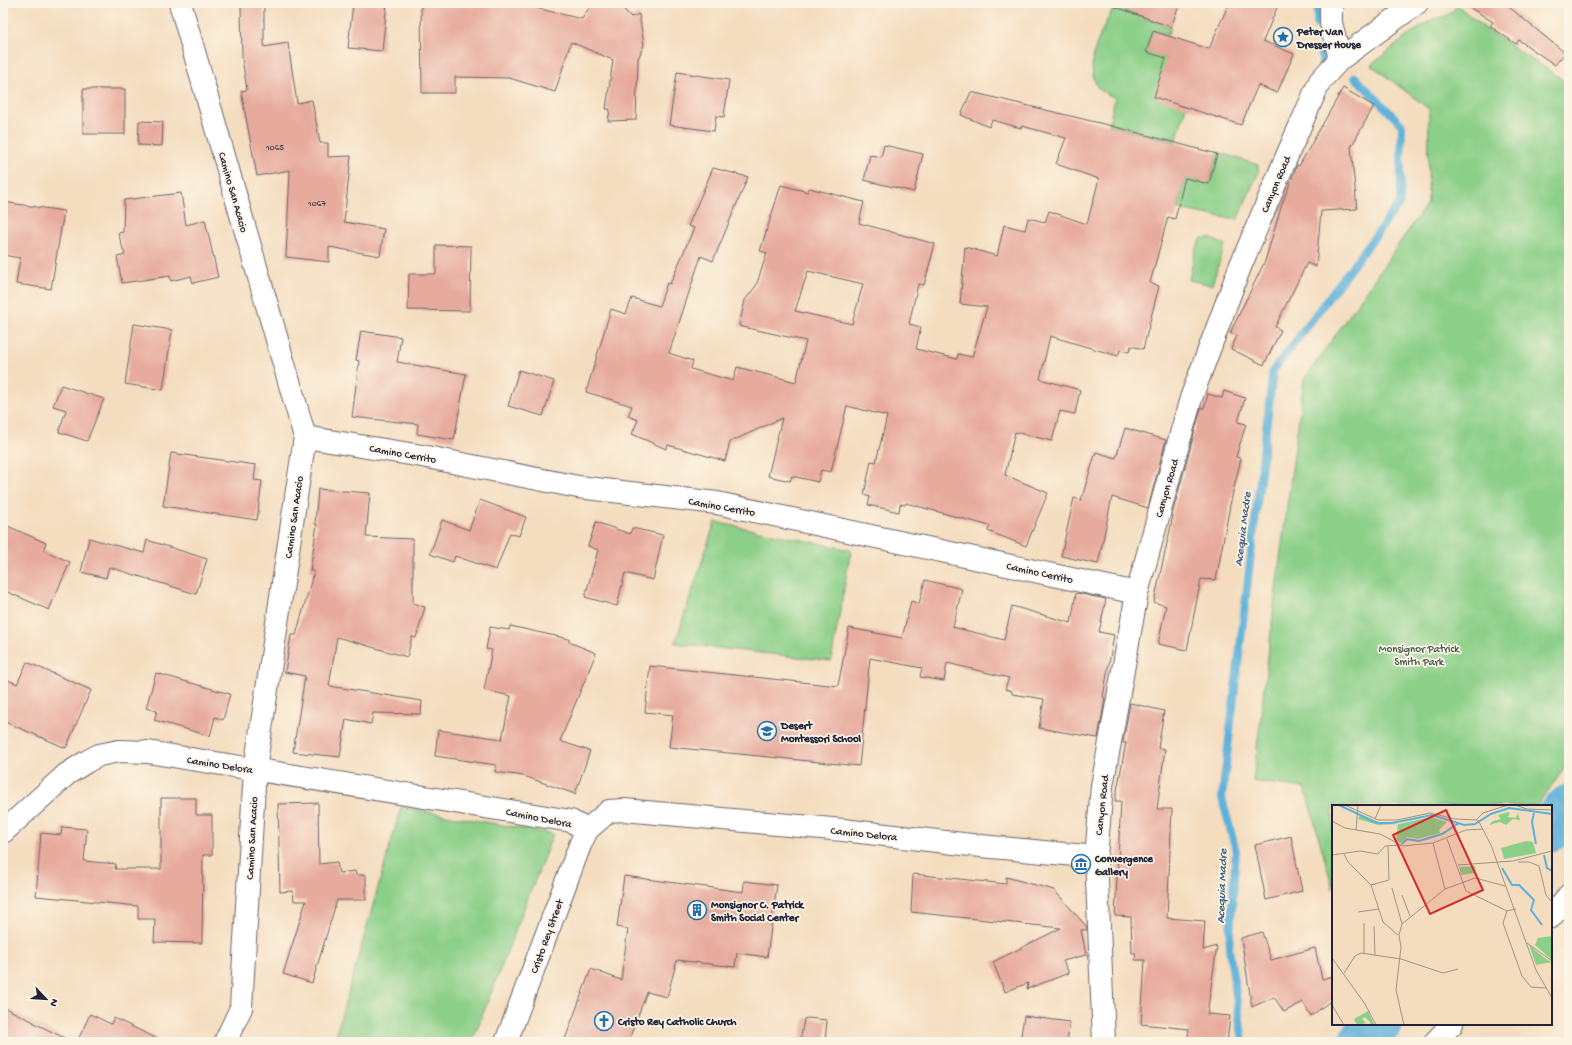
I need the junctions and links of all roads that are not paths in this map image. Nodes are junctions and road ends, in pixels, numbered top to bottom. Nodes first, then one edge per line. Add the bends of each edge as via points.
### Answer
1 (180, 3) edge
2 (1331, 3) edge
3 (1417, 3) edge
4 (1340, 59) junction
5 (305, 437) junction
6 (1137, 593) junction
7 (255, 769) junction
8 (587, 830) junction
9 (3, 832) edge
10 (1096, 857) junction
11 (1569, 895) edge
12 (1552, 916) edge
13 (1451, 1025) edge
14 (225, 1042) edge
15 (506, 1042) edge
16 (1104, 1042) edge
17 (1435, 1042) edge

1 - 5 street, Camino San Acacio
2 - 4 street via 1331,23
3 - 4 street, Canyon Road
4 - 6 street, Canyon Road via 1320,81 1237,274 1193,392
5 - 6 street, Camino Cerrito via 422,456 578,487 717,503
5 - 7 street, Camino San Acacio
6 - 10 street, Canyon Road via 1102,786
7 - 8 street, Camino Delora via 571,821
7 - 9 street, Camino Delora via 148,752 119,751 98,755 67,774
7 - 14 street, Camino San Acacio via 241,1008
8 - 10 street, Camino Delora via 609,811 624,810
8 - 15 street, Cristo Rey Street
10 - 16 street, Canyon Road
11 - 12 street
13 - 17 street

